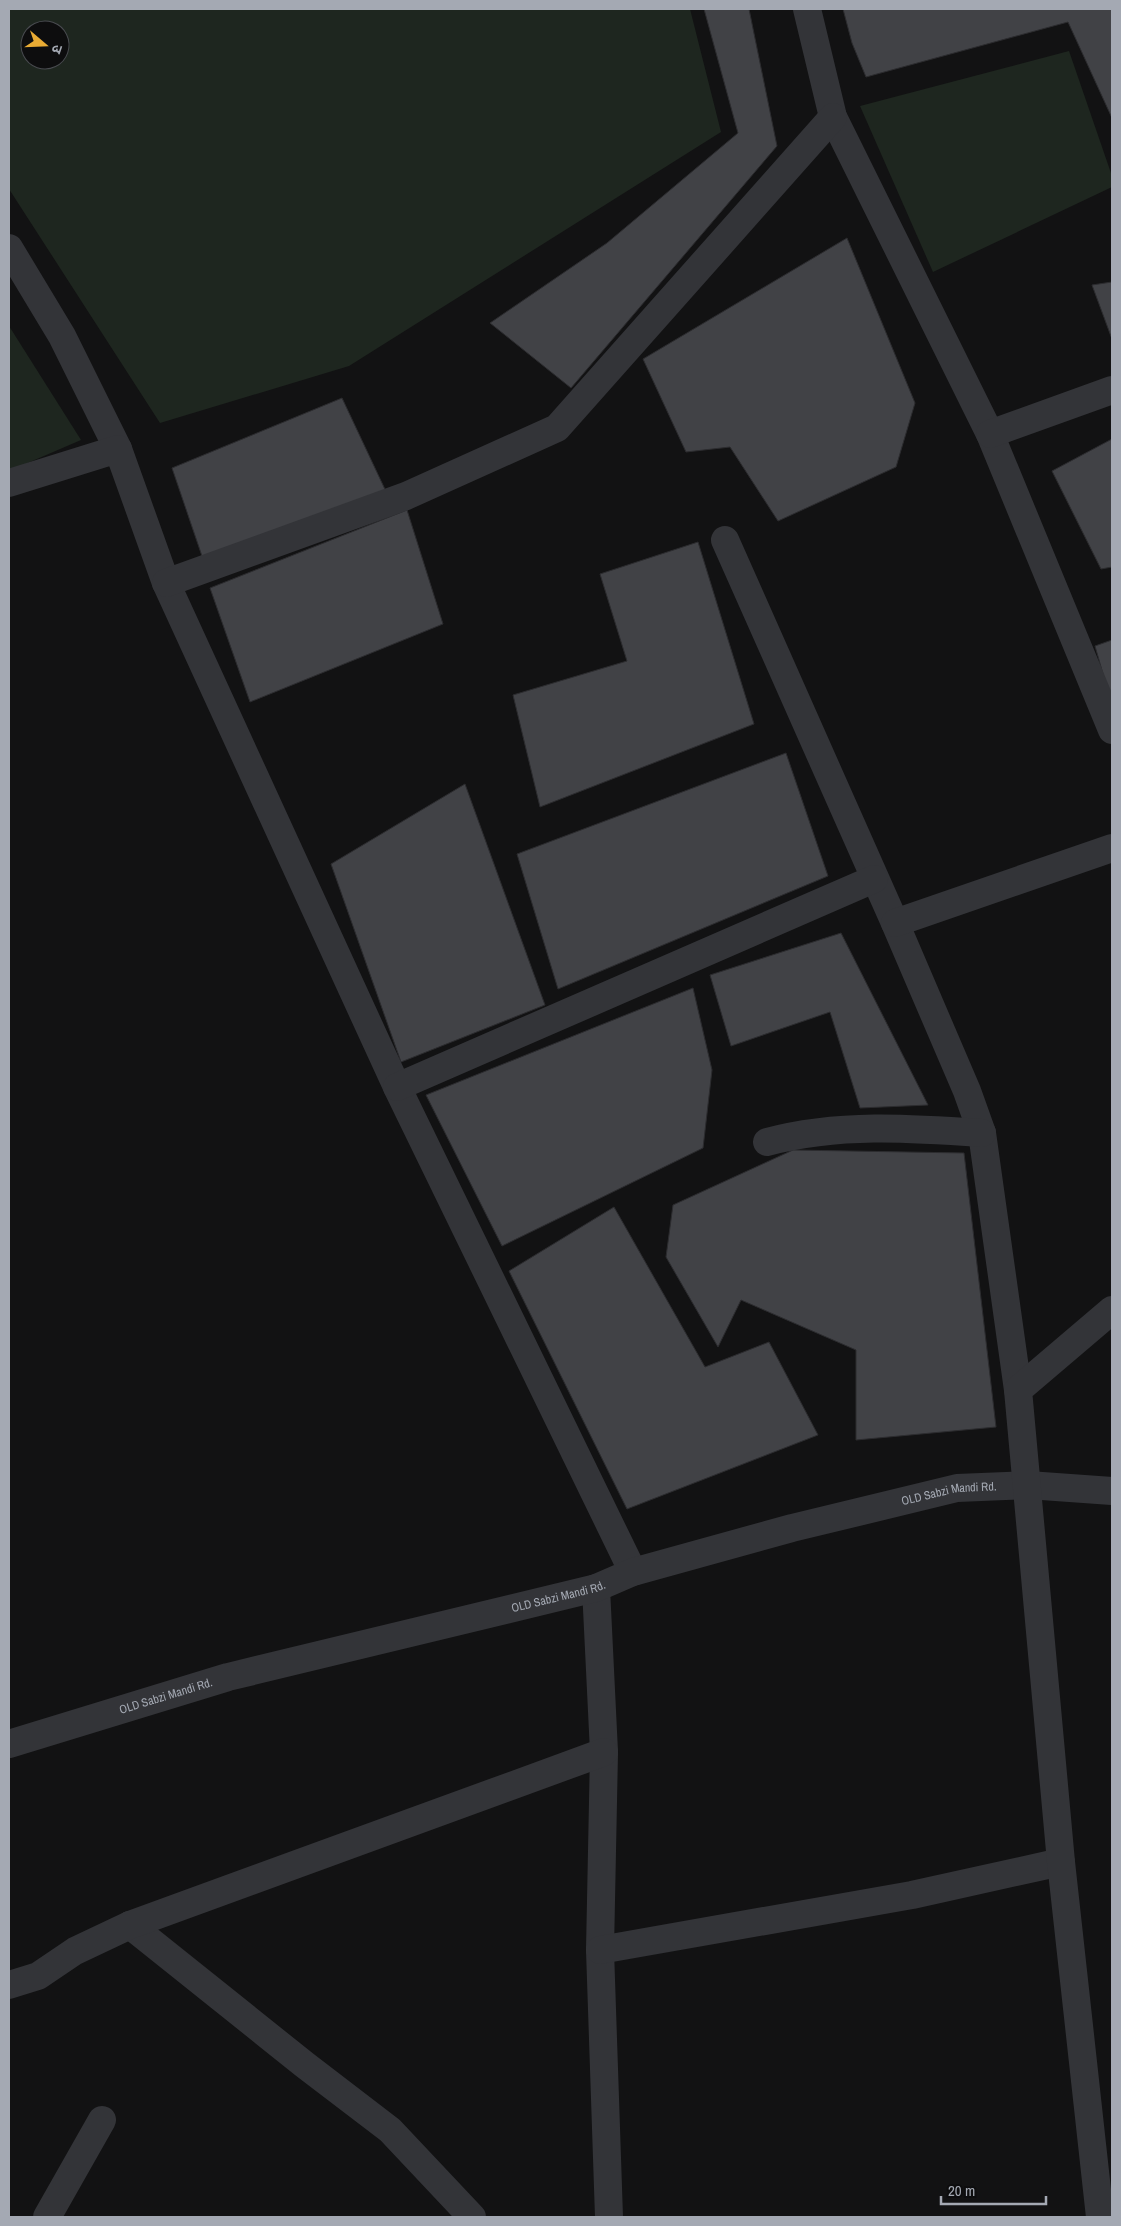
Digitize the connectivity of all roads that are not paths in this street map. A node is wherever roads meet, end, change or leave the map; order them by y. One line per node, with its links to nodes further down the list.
1 (807, 9): 2 (street)
2 (833, 117): 5 (street); 9 (street)
3 (9, 248): 6 (street)
4 (1112, 390): 5 (street)
5 (990, 434): 10 (street)
6 (118, 449): 7 (street); 9 (street)
7 (9, 483)
8 (725, 540): 12 (street)
9 (166, 584): 14 (street)
10 (1112, 730)
11 (1112, 848): 13 (street)
12 (874, 880): 13 (street); 14 (street)
13 (895, 923): 15 (street)
14 (397, 1087): 21 (street)
15 (982, 1133): 16 (street); 18 (street)
16 (767, 1142)
17 (1112, 1310): 18 (street)
18 (1018, 1390): 19 (street)
19 (1028, 1485): 20 (street, OLD Sabzi Mandi Rd.); 21 (street, OLD Sabzi Mandi Rd.); 25 (street)
20 (1112, 1491)
21 (633, 1572): 22 (street, OLD Sabzi Mandi Rd.)
22 (596, 1588): 23 (street, OLD Sabzi Mandi Rd.); 24 (street)
23 (9, 1744)
24 (604, 1752): 26 (street); 27 (street)
25 (1061, 1862): 27 (street); 33 (street)
26 (130, 1925): 28 (street); 32 (street)
27 (600, 1950): 30 (street)
28 (9, 1985)
29 (102, 2120): 31 (street)
30 (603, 2212)
31 (47, 2217)
32 (472, 2217)
33 (1100, 2217)

